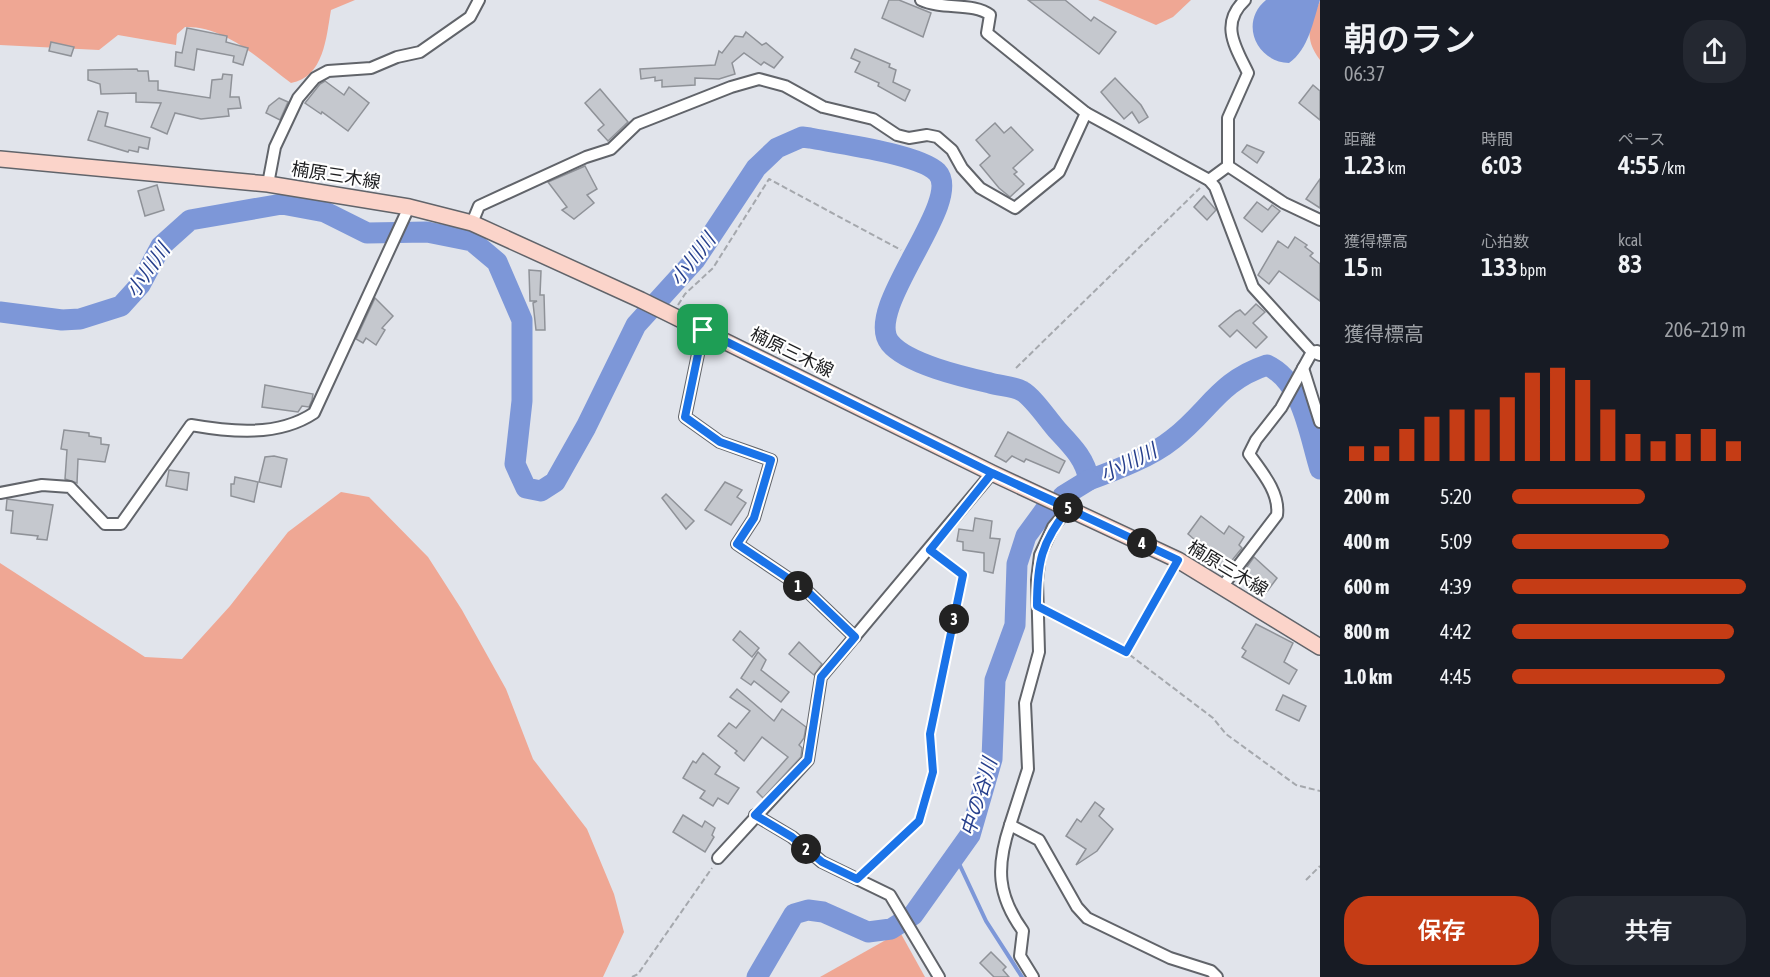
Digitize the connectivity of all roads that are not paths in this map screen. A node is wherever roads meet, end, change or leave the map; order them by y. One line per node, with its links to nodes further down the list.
1 (479, 0): 8 (street)
2 (921, 0): 4 (street)
3 (1245, 0): 6 (street)
4 (1086, 113): 7 (street); 11 (street)
5 (0, 159): 8 (main road, 楠原三木線)
6 (1228, 166): 7 (street); 10 (street)
7 (1209, 180): 13 (street)
8 (268, 184): 9 (main road, 楠原三木線)
9 (409, 207): 11 (main road, 楠原三木線); 17 (street)
10 (1320, 220)
11 (472, 223): 12 (main road, 楠原三木線)
12 (703, 330): 16 (main road, 楠原三木線); 20 (street)
13 (1317, 353): 14 (street)
14 (1303, 368): 15 (street); 19 (street)
15 (1320, 422)
16 (992, 473): 18 (main road, 楠原三木線); 20 (street)
17 (0, 493)
18 (1069, 508): 19 (main road, 楠原三木線); 23 (street)
19 (1222, 586): 21 (main road, 楠原三木線)
20 (855, 637): 22 (street)
21 (1320, 647)
22 (755, 815): 24 (street); 25 (street)
23 (1010, 825): 26 (street); 27 (street)
24 (718, 858)
25 (939, 977)
26 (1033, 977)
27 (1217, 977)

